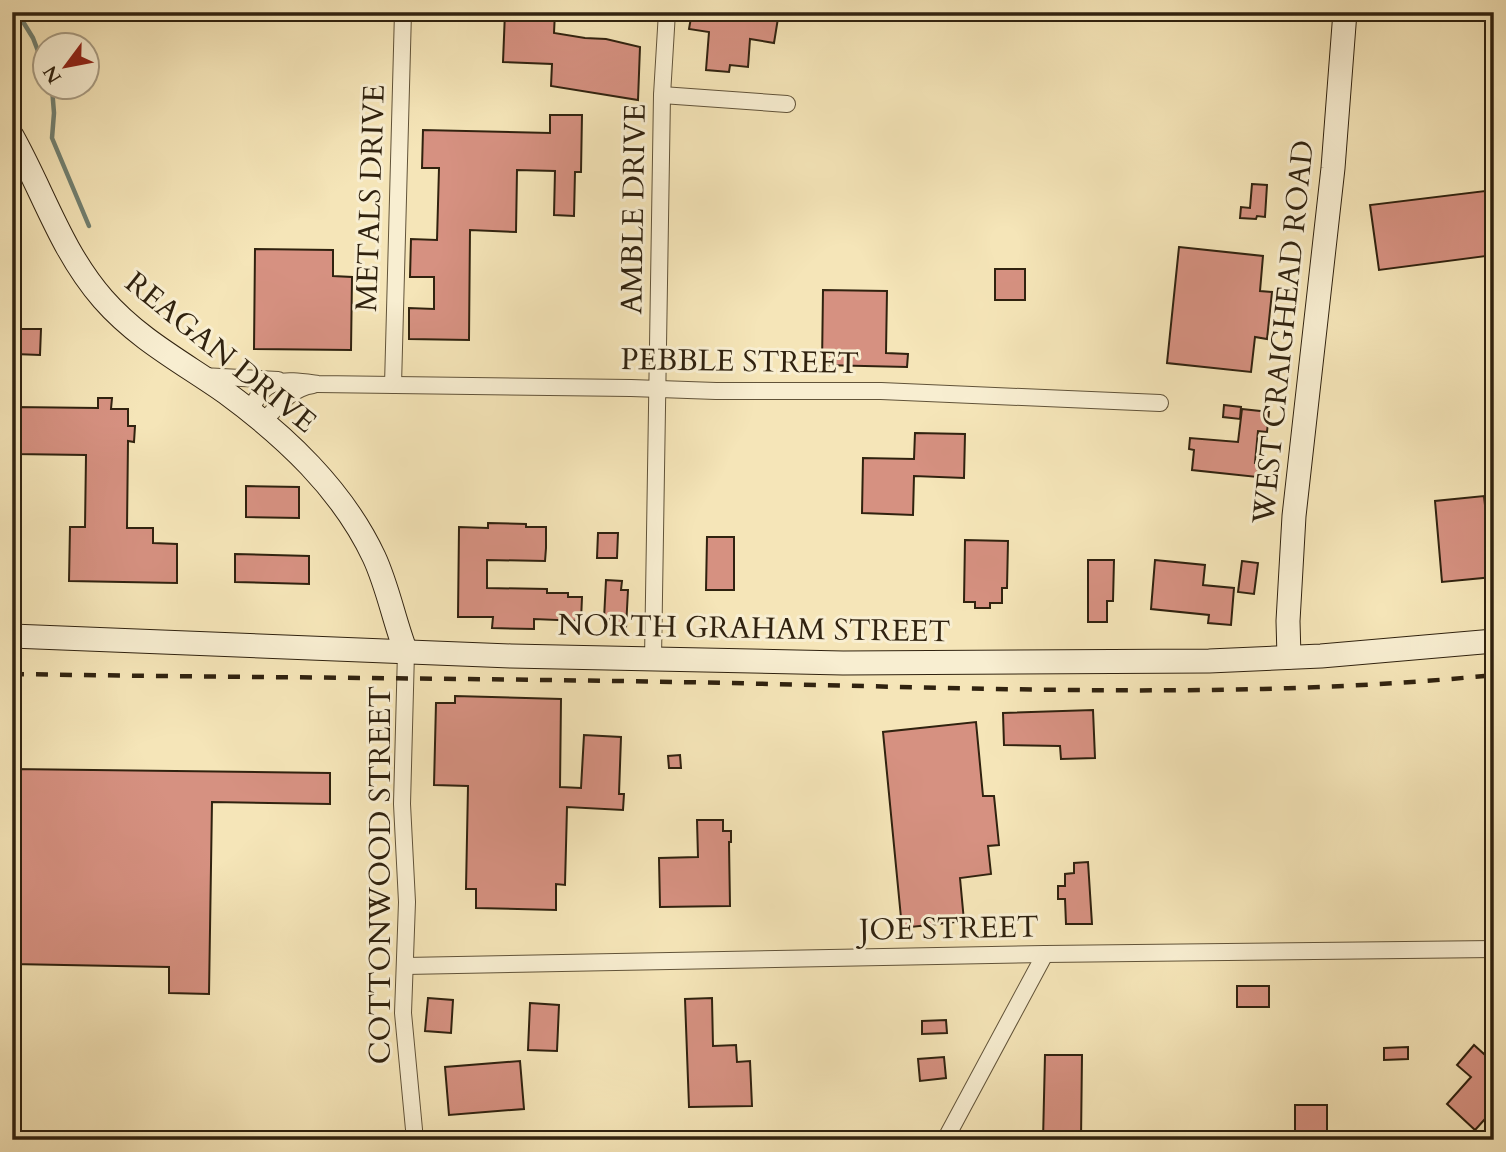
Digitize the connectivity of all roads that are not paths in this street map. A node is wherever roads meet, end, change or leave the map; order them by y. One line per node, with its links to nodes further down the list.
1 (403, 12): 10 (street, METALS DRIVE)
2 (667, 12): 4 (street, AMBLE DRIVE)
3 (1345, 12): 17 (main road, WEST CRAIGHEAD ROAD)
4 (662, 95): 5 (street); 11 (street, AMBLE DRIVE)
5 (787, 104)
6 (12, 136): 7 (main road, REAGAN DRIVE)
7 (200, 376): 8 (street, PEBBLE STREET); 13 (main road, REAGAN DRIVE)
8 (294, 381): 9 (street, PEBBLE STREET); 13 (street, PEBBLE STREET)
9 (318, 384): 10 (street, PEBBLE STREET); 13 (street, PEBBLE STREET)
10 (393, 385): 11 (street, PEBBLE STREET)
11 (658, 389): 12 (street, PEBBLE STREET); 18 (street, AMBLE DRIVE)
12 (1160, 403)
13 (257, 416): 16 (main road, REAGAN DRIVE)
14 (12, 636): 16 (main road, NORTH GRAHAM STREET)
15 (1494, 641): 17 (main road, NORTH GRAHAM STREET)
16 (406, 652): 18 (main road, NORTH GRAHAM STREET); 21 (street, COTTONWOOD STREET)
17 (1289, 657): 18 (main road, NORTH GRAHAM STREET)
18 (653, 659)
19 (1494, 949): 20 (street, JOE STREET)
20 (1045, 954): 21 (street, JOE STREET); 23 (street)
21 (405, 966): 22 (street, COTTONWOOD STREET)
22 (415, 1140)
23 (945, 1140)

